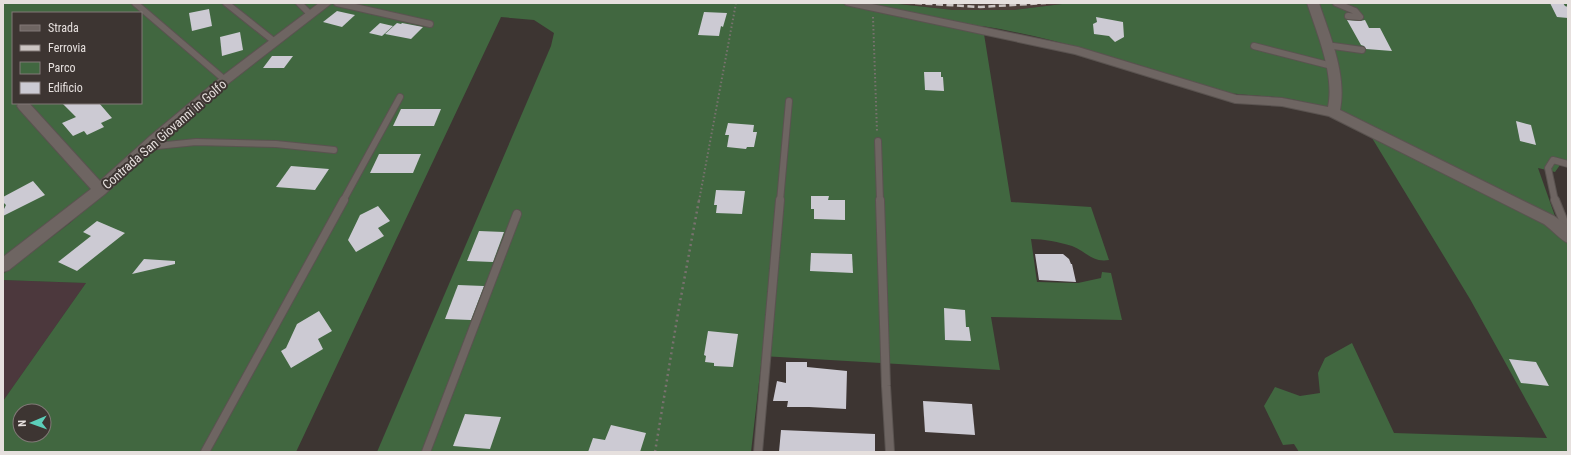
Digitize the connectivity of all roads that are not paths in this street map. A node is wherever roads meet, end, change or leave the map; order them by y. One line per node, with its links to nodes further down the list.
1 (135, 3): 17 (lane)
2 (226, 3): 12 (lane)
3 (299, 3): 9 (lane)
4 (326, 3): 9 (street, Contrada San Giovanni in Golfo)
5 (337, 3): 11 (lane)
6 (850, 3): 21 (street)
7 (1314, 3): 13 (street)
8 (1336, 3): 10 (lane)
9 (310, 14): 12 (street, Contrada San Giovanni in Golfo)
10 (1348, 16)
11 (430, 24)
12 (275, 42): 17 (street, Contrada San Giovanni in Golfo)
13 (1326, 45): 15 (lane); 16 (street)
14 (1254, 46): 16 (lane)
15 (1362, 50)
16 (1332, 66): 21 (street)
17 (225, 80): 23 (street, Contrada San Giovanni in Golfo)
18 (400, 97): 30 (lane)
19 (789, 101): 32 (lane)
20 (24, 106): 26 (street)
21 (1333, 112): 28 (street)
22 (878, 141): 33 (lane)
23 (146, 148): 24 (lane); 26 (street, Contrada San Giovanni in Golfo)
24 (334, 150)
25 (1568, 164): 28 (lane)
26 (100, 190): 29 (street, Contrada San Giovanni in Golfo)
27 (518, 214): 31 (lane)
28 (1565, 233)
29 (3, 266)
30 (205, 452)
31 (426, 452)
32 (758, 452)
33 (890, 452)

